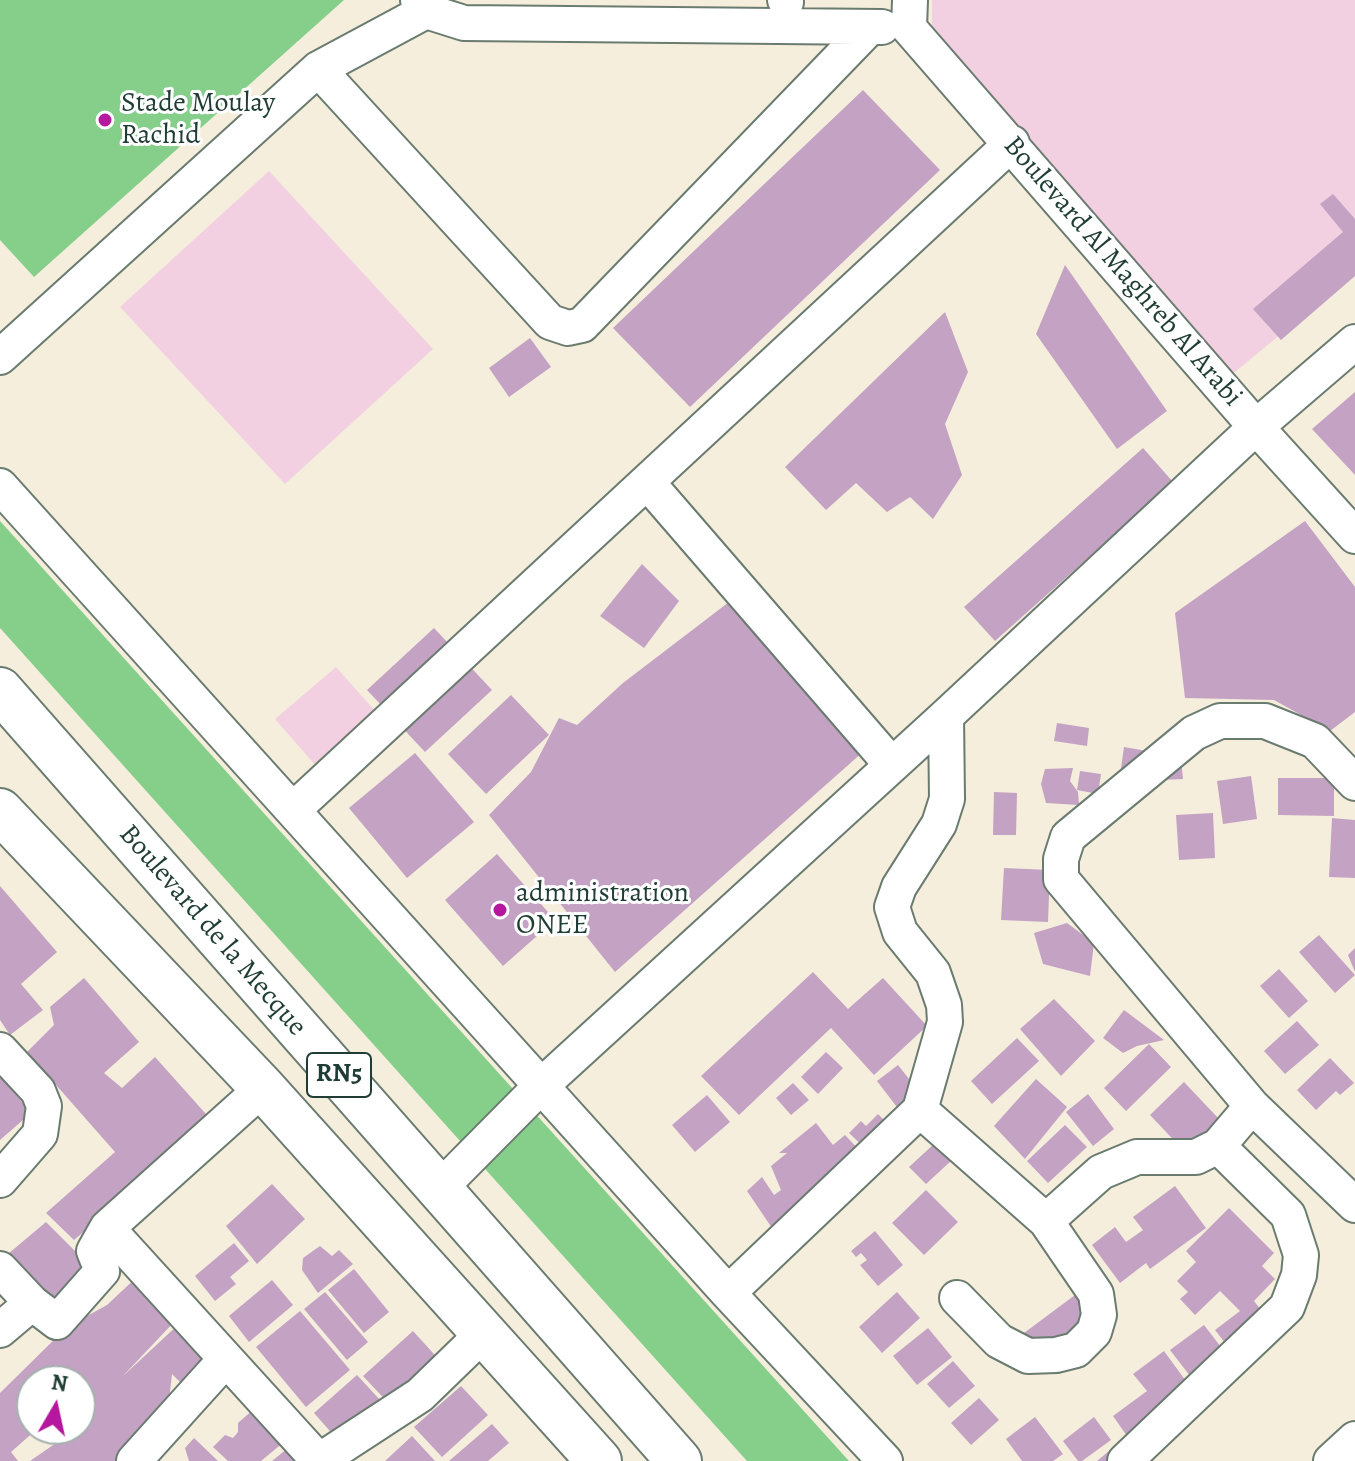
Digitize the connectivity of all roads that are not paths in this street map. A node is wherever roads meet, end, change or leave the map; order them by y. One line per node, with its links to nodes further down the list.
1 (787, 1): 4 (street)
2 (422, 5): 4 (street); 6 (street)
3 (910, 14): 5 (street); 7 (street, Boulevard Al Maghreb Al Arabi)
4 (702, 26): 5 (street)
5 (870, 27): 6 (street)
6 (318, 69): 9 (street)
7 (1012, 143): 10 (street, Boulevard Al Maghreb Al Arabi); 11 (street)
8 (1355, 342): 10 (street)
9 (0, 357)
10 (1256, 427): 13 (street, Boulevard Al Maghreb Al Arabi); 15 (street)
11 (647, 482): 16 (street); 18 (street)
12 (0, 486): 18 (street)
13 (1355, 536)
14 (0, 690): 27 (main road, Boulevard de la Mecque / RN5)
15 (946, 716): 16 (street); 24 (street)
16 (891, 764): 21 (street)
17 (1355, 783): 23 (street)
18 (293, 810): 21 (street)
19 (0, 811): 22 (main road, RN5)
20 (0, 1050): 26 (street)
21 (542, 1085): 27 (street); 32 (street)
22 (263, 1088): 30 (street); 36 (main road, RN5)
23 (1252, 1106): 25 (street); 28 (street)
24 (920, 1110): 29 (street); 32 (street)
25 (1218, 1146): 29 (street); 44 (street)
26 (0, 1180)
27 (439, 1189): 42 (main road, Boulevard de la Mecque / RN5)
28 (1355, 1205)
29 (1046, 1221): 33 (street)
30 (107, 1228): 34 (street); 37 (street)
31 (0, 1269): 34 (street)
32 (728, 1293): 43 (street)
33 (957, 1298)
34 (32, 1303): 35 (street)
35 (0, 1330)
36 (485, 1332): 40 (street); 41 (main road, RN5)
37 (226, 1359): 39 (street); 40 (street)
38 (1355, 1439): 45 (street)
39 (134, 1461)
40 (319, 1461)
41 (599, 1461)
42 (679, 1461)
43 (885, 1461)
44 (1125, 1461)
45 (1331, 1461)

